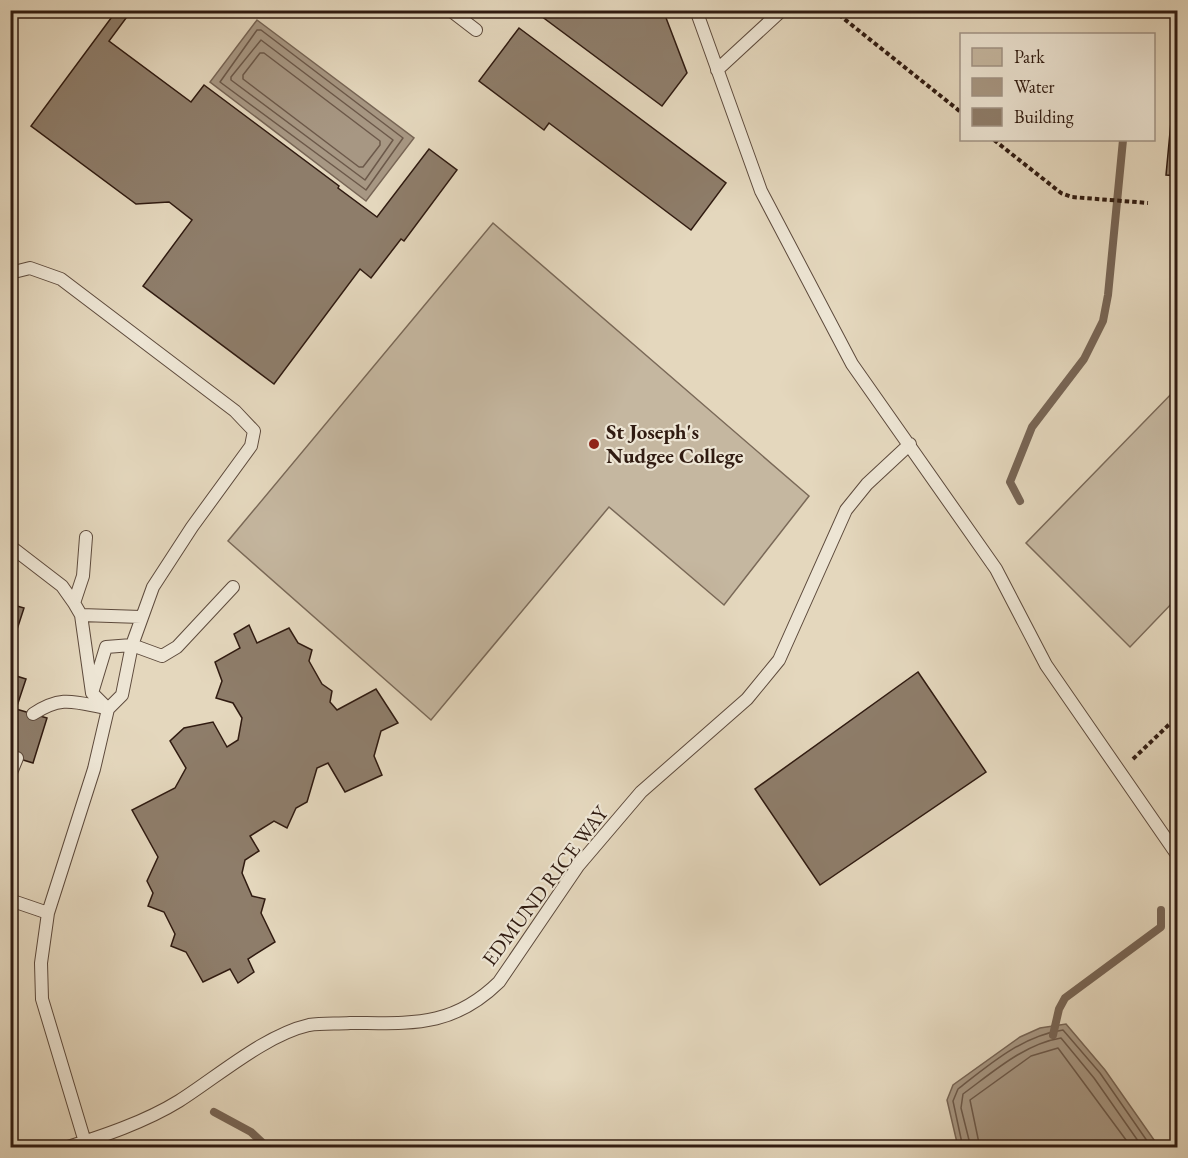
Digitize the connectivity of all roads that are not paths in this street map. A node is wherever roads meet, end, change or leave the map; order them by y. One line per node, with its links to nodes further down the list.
1 (450, 10): 4 (lane)
2 (696, 10): 5 (lane)
3 (782, 10): 5 (lane)
4 (476, 30)
5 (717, 70): 7 (lane)
6 (10, 273): 13 (lane)
7 (910, 444): 20 (lane); 23 (lane, EDMUND RICE WAY)
8 (86, 537): 11 (lane)
9 (10, 546): 11 (lane)
10 (233, 587): 14 (lane)
11 (74, 603): 12 (lane)
12 (81, 615): 13 (lane); 15 (lane)
13 (141, 617): 14 (lane)
14 (132, 645): 15 (lane); 16 (lane)
15 (92, 693): 16 (lane)
16 (108, 709): 17 (lane); 22 (lane)
17 (33, 714)
18 (18, 758): 19 (lane)
19 (10, 775)
20 (1178, 856)
21 (10, 900): 22 (lane)
22 (48, 913): 23 (lane)
23 (85, 1142): 24 (lane, EDMUND RICE WAY)
24 (65, 1148)

